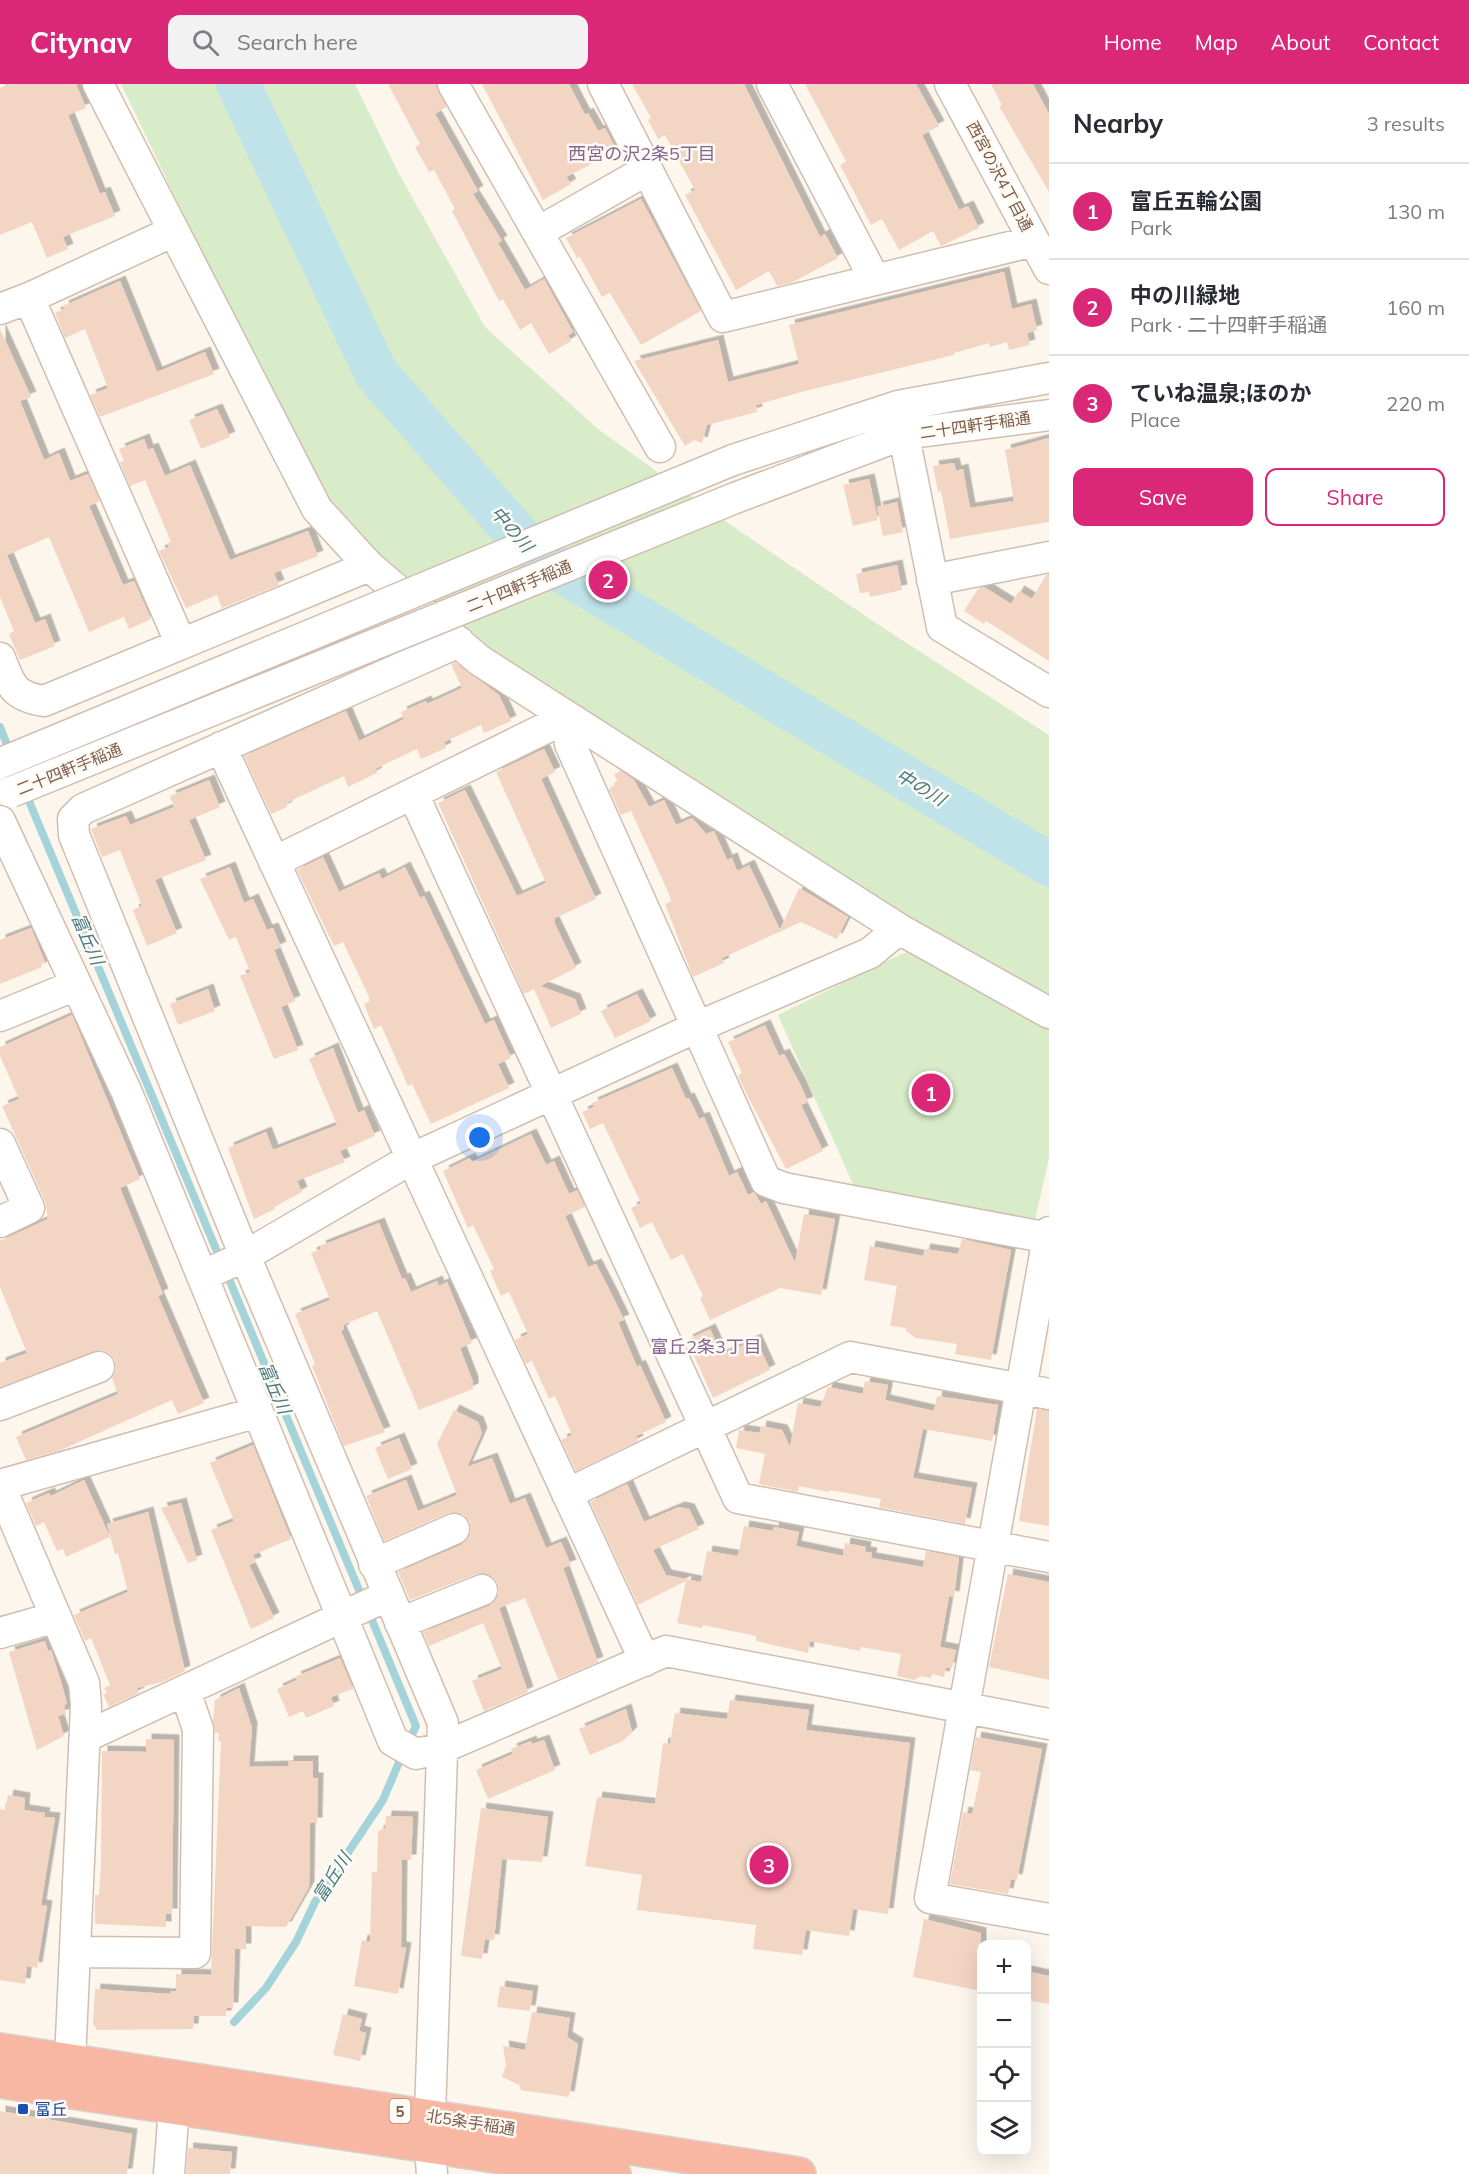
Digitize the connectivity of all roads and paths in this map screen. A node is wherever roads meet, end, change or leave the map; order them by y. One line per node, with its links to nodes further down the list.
1 (98, 84): 7 (street)
2 (453, 84): 8 (street)
3 (603, 84): 6 (street)
4 (772, 84): 11 (street)
5 (950, 84): 9 (street, 西宮の沢4丁目通)
6 (647, 170): 8 (street); 11 (street)
7 (174, 231): 12 (street); 19 (street)
8 (538, 232): 17 (street)
9 (1034, 241): 10 (street, 西宮の沢4丁目通); 11 (street)
10 (1049, 269)
11 (874, 280)
12 (29, 298): 13 (street); 22 (street)
13 (0, 309)
14 (1049, 378): 16 (street, 二十四軒手稲通)
15 (1049, 415): 16 (street, 二十四軒手稲通)
16 (901, 420): 20 (street); 27 (street, 二十四軒手稲通, bridge); 28 (street, 二十四軒手稲通, bridge)
17 (660, 447)
18 (1049, 557): 20 (street)
19 (369, 566): 21 (street); 22 (street)
20 (932, 580): 24 (street)
21 (459, 642): 25 (street); 26 (street)
22 (181, 644): 23 (street)
23 (0, 658)
24 (1049, 693)
25 (568, 717): 29 (street); 32 (street); 36 (street)
26 (221, 747): 31 (street); 42 (street)
27 (1, 763)
28 (5, 794)
29 (413, 794): 31 (street); 37 (street)
30 (0, 821): 33 (street)
31 (274, 862): 39 (street)
32 (899, 928): 34 (street); 36 (street)
33 (76, 985): 35 (street); 42 (street)
34 (1049, 1013)
35 (0, 1016)
36 (698, 1027): 37 (street); 41 (street)
37 (552, 1094): 39 (street); 47 (street)
38 (0, 1144): 40 (street)
39 (411, 1159): 42 (street); 49 (street)
40 (0, 1222)
41 (1049, 1236): 44 (street)
42 (224, 1265): 46 (street); 53 (street)
43 (99, 1367): 45 (street)
44 (1035, 1392): 47 (street); 51 (street)
45 (0, 1406)
46 (258, 1412): 48 (street); 55 (street)
47 (706, 1428): 49 (street); 51 (street)
48 (0, 1485): 56 (street)
49 (567, 1494): 59 (street)
50 (454, 1529): 53 (street)
51 (993, 1546): 52 (street); 61 (street)
52 (1049, 1557)
53 (374, 1564): 55 (street)
54 (482, 1590): 57 (street)
55 (366, 1606): 57 (street); 60 (street); 64 (street)
56 (56, 1617): 58 (street); 63 (street)
57 (400, 1623): 64 (street)
58 (0, 1633)
59 (645, 1661): 61 (street); 64 (street)
60 (185, 1691): 63 (street); 66 (street)
61 (964, 1708): 62 (street); 65 (street)
62 (1049, 1724)
63 (85, 1737): 66 (street)
64 (417, 1748): 71 (street)
65 (1049, 1919)
66 (77, 1952): 68 (street)
67 (0, 2050): 68 (highway, 北5条手稲通 / 5)
68 (70, 2061): 71 (highway, 北5条手稲通 / 5)
69 (0, 2081): 70 (highway, 北5条手稲通 / 5)
70 (174, 2107): 71 (highway, 北5条手稲通 / 5); 72 (street)
71 (431, 2145): 73 (highway, 北5条手稲通 / 5); 74 (highway, 北5条手稲通 / 5)
72 (169, 2174)
73 (614, 2174)
74 (799, 2174)

